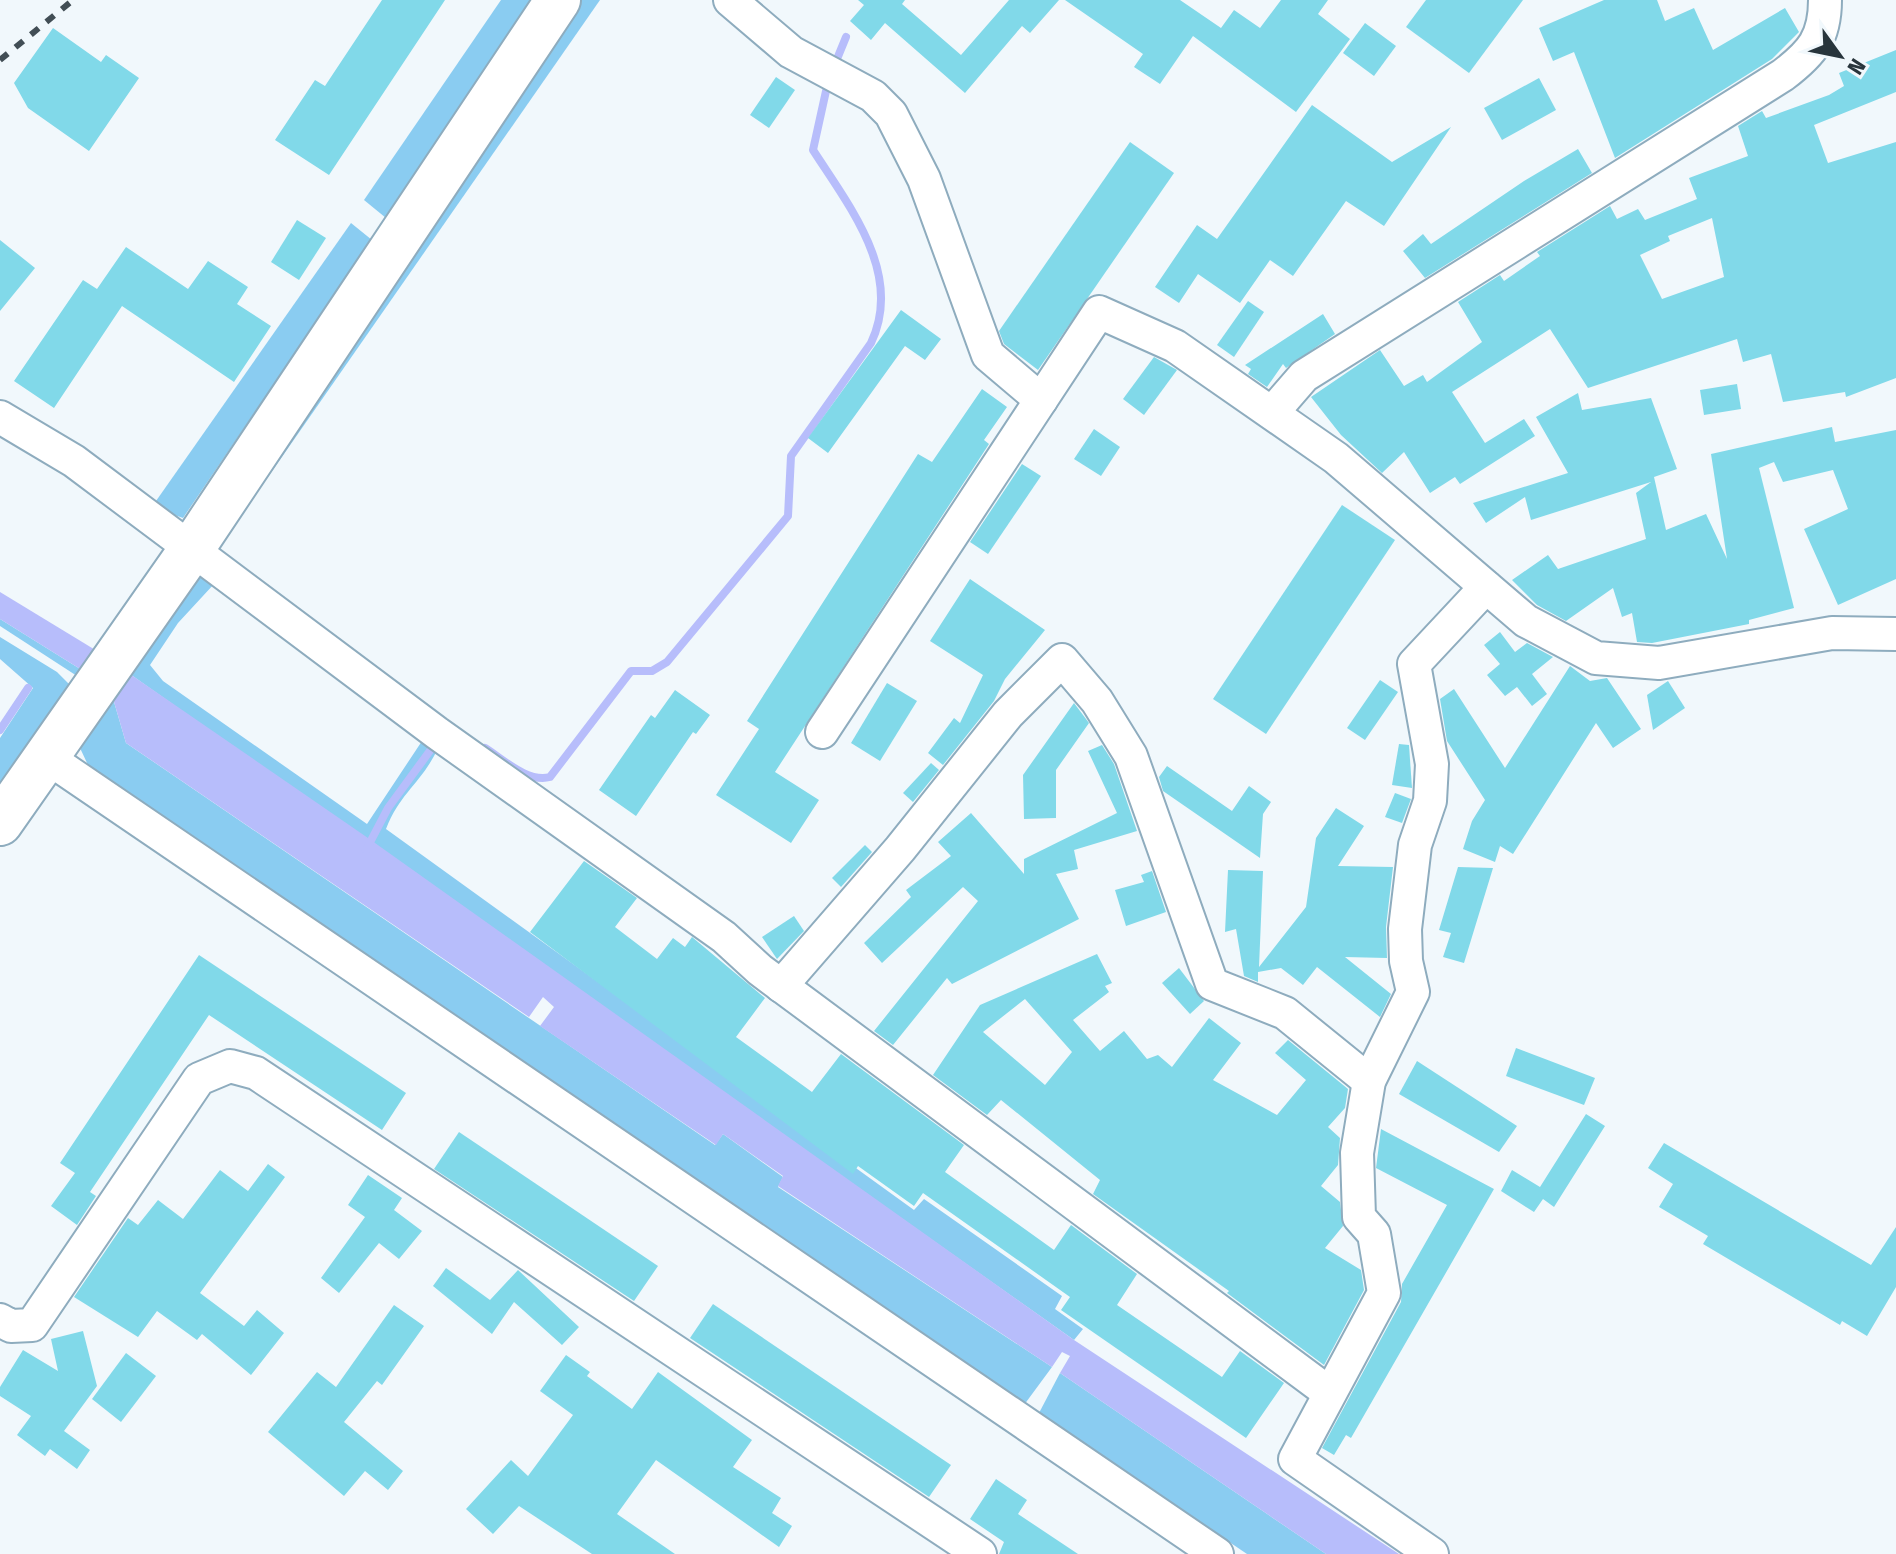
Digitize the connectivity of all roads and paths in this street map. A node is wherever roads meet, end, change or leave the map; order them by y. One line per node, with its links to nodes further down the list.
1 (558, 0): 7 (main road)
2 (730, 0): 4 (street)
3 (1825, 0): 5 (street)
4 (1041, 400): 5 (street); 10 (street)
5 (1272, 413): 8 (street)
6 (0, 417): 7 (street)
7 (191, 550): 11 (main road); 13 (street)
8 (1486, 587): 9 (street); 14 (street)
9 (1896, 634)
10 (822, 732)
11 (45, 756): 12 (main road); 18 (street)
12 (0, 823)
13 (781, 986): 14 (street); 16 (street)
14 (1369, 1081): 16 (street)
15 (0, 1320): 17 (street)
16 (1328, 1392): 19 (street)
17 (980, 1554)
18 (1217, 1554)
19 (1432, 1554)

